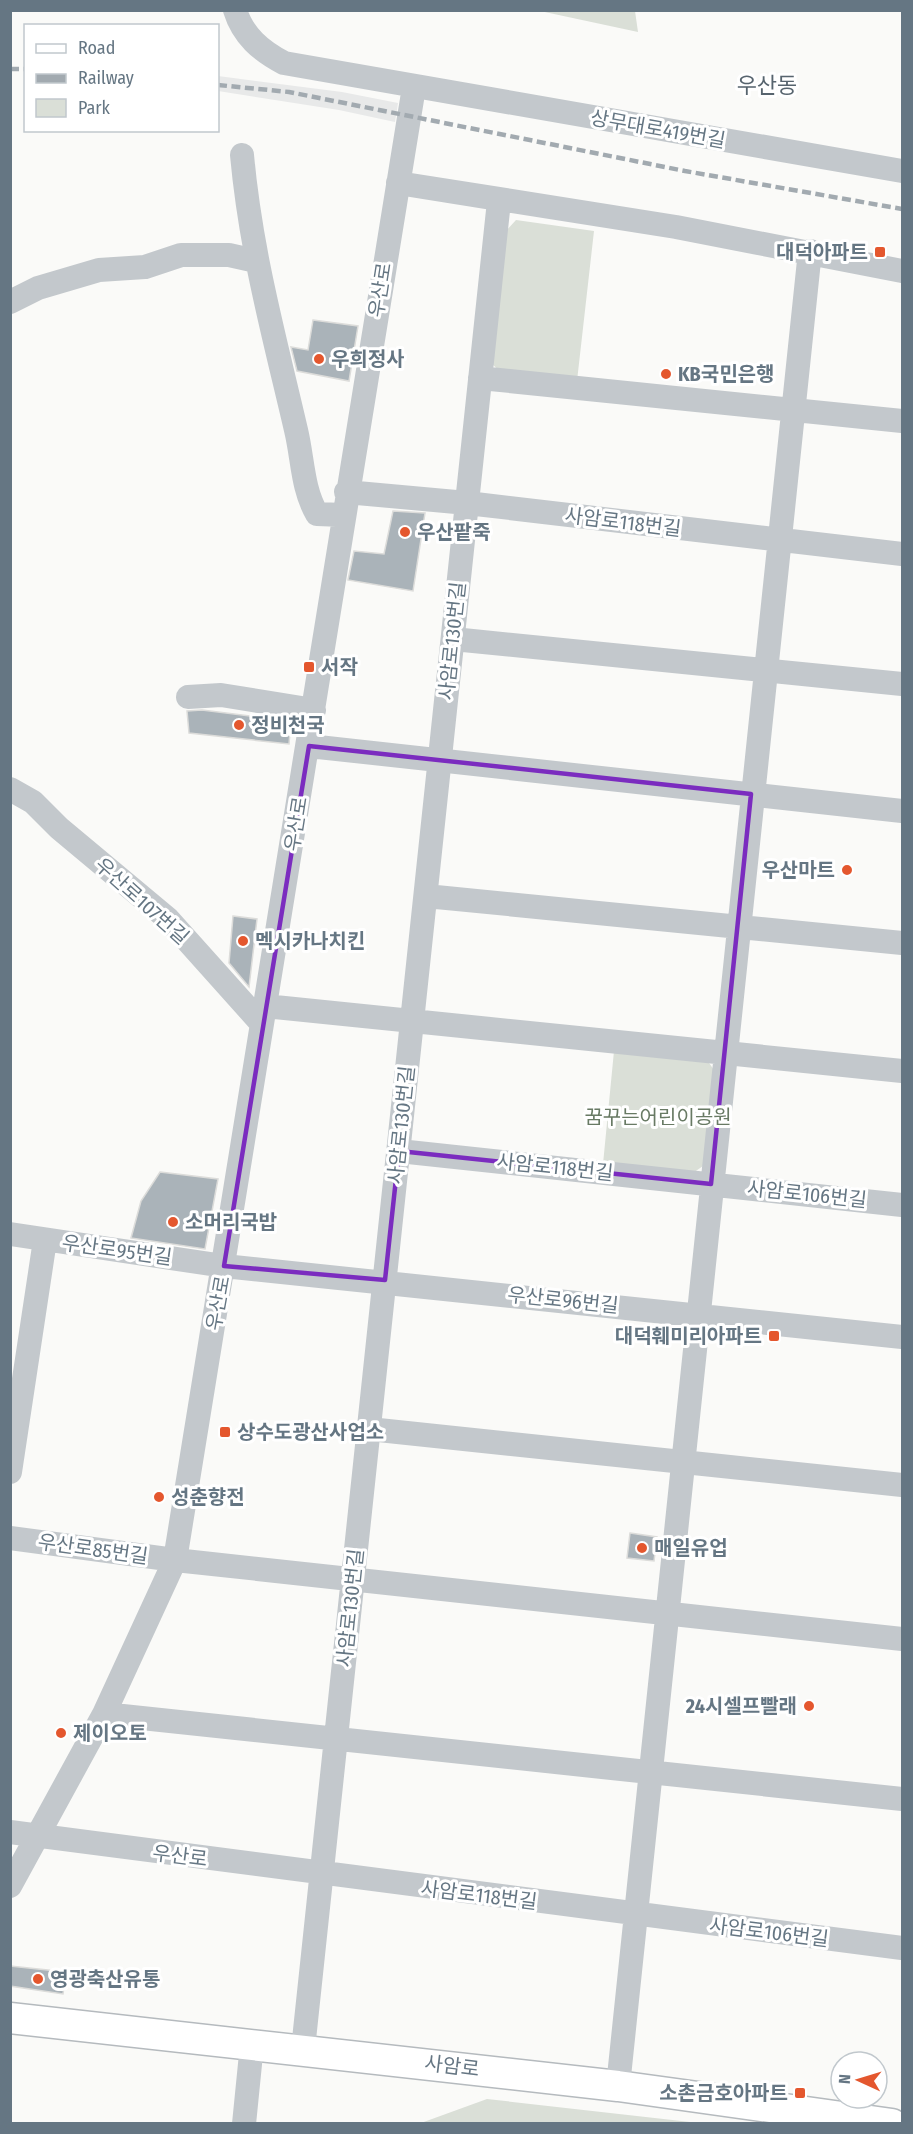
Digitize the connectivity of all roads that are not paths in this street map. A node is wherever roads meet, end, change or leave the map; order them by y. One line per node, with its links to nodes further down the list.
1 (235, 10): 2 (street, 상무대로419번길)
2 (414, 87): 4 (street, 상무대로419번길); 5 (street, 우산로)
3 (242, 154): 8 (street)
4 (903, 171)
5 (398, 183): 6 (street); 15 (street, 우산로)
6 (499, 201): 7 (street); 11 (street, 사암로130번길)
7 (810, 251): 9 (street); 12 (street)
8 (255, 261): 10 (street); 15 (street, 사암로118번길)
9 (903, 271)
10 (10, 302)
11 (480, 378): 12 (street); 14 (street, 사암로130번길)
12 (793, 410): 13 (street); 16 (street)
13 (903, 421)
14 (467, 503): 15 (street, 사암로118번길); 16 (street, 사암로118번길); 18 (street, 사암로130번길)
15 (345, 504): 22 (street, 우산로)
16 (779, 540): 17 (street); 19 (street)
17 (903, 554)
18 (453, 639): 19 (street); 24 (street, 사암로130번길)
19 (764, 670): 20 (street); 26 (street)
20 (903, 684)
21 (188, 697): 22 (street)
22 (314, 710): 23 (street, 우산로)
23 (309, 746): 24 (street); 31 (street, 우산로)
24 (440, 760): 26 (street); 28 (street, 사암로130번길)
25 (10, 789): 31 (street, 우산로107번길)
26 (751, 794): 27 (street); 29 (street)
27 (903, 811)
28 (426, 896): 29 (street); 32 (street, 사암로130번길)
29 (738, 927): 30 (street); 33 (street)
30 (903, 944)
31 (264, 1015): 32 (street); 40 (street, 우산로)
32 (412, 1021): 33 (street); 35 (street, 사암로130번길)
33 (725, 1053): 34 (street); 36 (street)
34 (903, 1071)
35 (399, 1150): 36 (street, 사암로118번길); 41 (street, 사암로130번길)
36 (711, 1184): 37 (street, 사암로106번길); 42 (street)
37 (903, 1205)
38 (10, 1234): 39 (street, 우산로95번길)
39 (45, 1240): 40 (street, 우산로95번길); 44 (street)
40 (224, 1266): 41 (street, 우산로96번길); 50 (street, 우산로)
41 (385, 1281): 42 (street, 우산로96번길); 45 (street, 사암로130번길)
42 (698, 1314): 43 (street, 우산로96번길); 46 (street)
43 (903, 1337)
44 (17, 1392): 47 (street)
45 (369, 1429): 46 (street); 51 (street, 사암로130번길)
46 (682, 1462): 48 (street); 52 (street)
47 (10, 1472)
48 (903, 1485)
49 (10, 1538): 50 (street, 우산로85번길)
50 (175, 1560): 51 (street); 54 (street, 우산로)
51 (353, 1580): 52 (street); 55 (street, 사암로130번길)
52 (667, 1614): 53 (street); 56 (street)
53 (903, 1639)
54 (104, 1714): 55 (street); 59 (street, 우산로)
55 (336, 1740): 56 (street); 60 (street, 사암로130번길)
56 (650, 1774): 57 (street); 62 (street)
57 (903, 1799)
58 (10, 1832): 59 (street)
59 (37, 1837): 60 (street, 우산로); 61 (street, 우산로)
60 (322, 1875): 62 (street, 사암로118번길); 66 (street, 사암로130번길)
61 (10, 1886)
62 (636, 1915): 63 (street, 사암로106번길); 67 (street)
63 (903, 1948)
64 (10, 2018): 65 (main road, 사암로)
65 (252, 2044): 66 (main road, 사암로); 68 (street)
66 (303, 2049): 67 (main road, 사암로)
67 (618, 2086): 69 (main road, 사암로)
68 (244, 2124)
69 (892, 2124)

